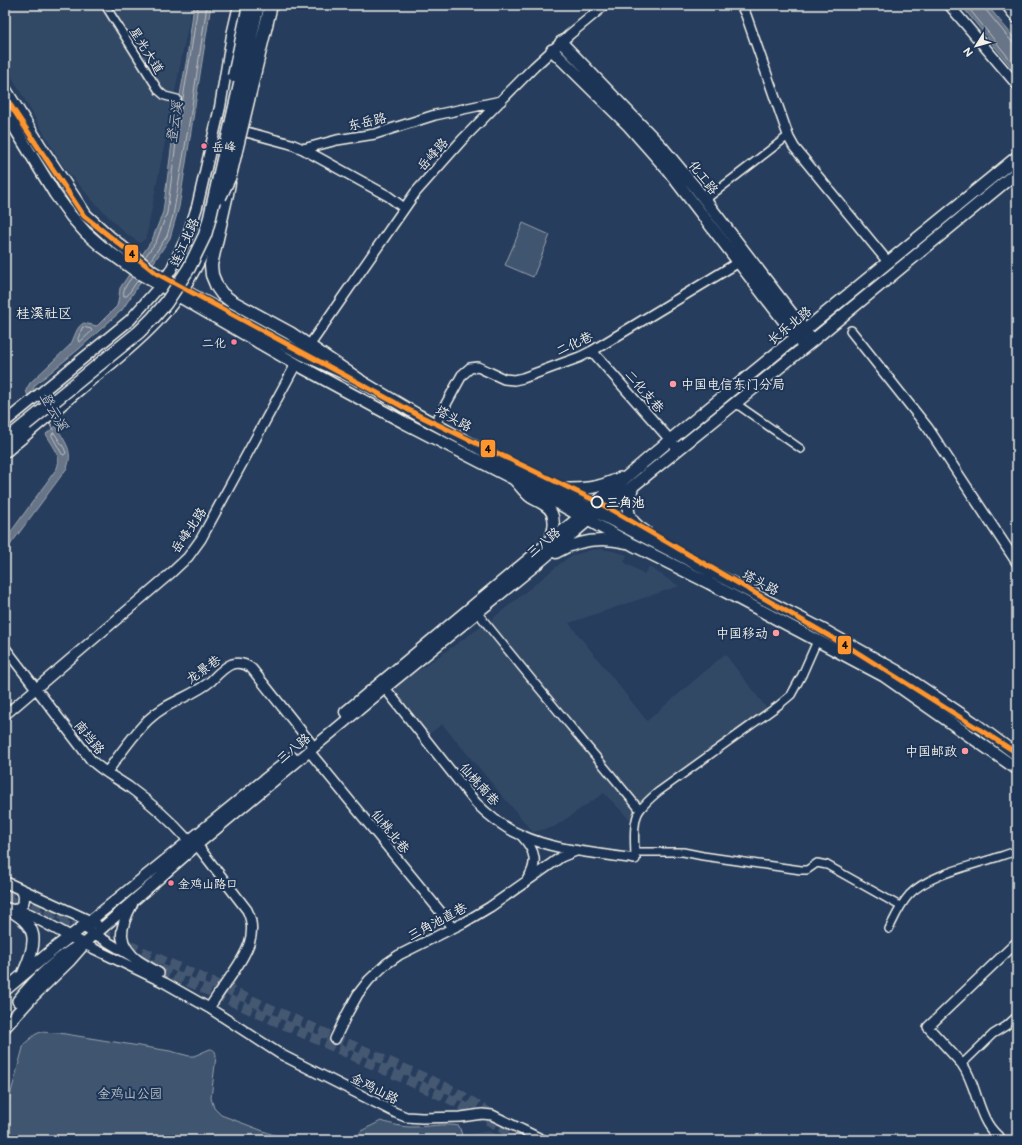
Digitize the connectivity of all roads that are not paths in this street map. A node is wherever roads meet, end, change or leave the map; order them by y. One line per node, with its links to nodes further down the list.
1 (105, 5): 15 (street, 星光大道)
2 (239, 5): 29 (main road)
3 (249, 5): 40 (highway, 连江北路, bridge)
4 (258, 5): 26 (highway, 连江北路, bridge)
5 (266, 5): 18 (main road)
6 (272, 5): 23 (highway, bridge)
7 (605, 5): 12 (street, 岳峰路)
8 (741, 5): 19 (street)
9 (949, 5): 13 (street)
10 (1006, 5): 11 (street)
11 (1017, 19)
12 (557, 46): 16 (street, 岳峰路); 24 (main road, 化工路); 27 (main road, 化工路)
13 (1017, 85)
14 (5, 88): 29 (main road)
15 (177, 99)
16 (500, 101): 20 (street, 东岳路); 25 (street, 岳峰路)
17 (5, 112): 29 (main road)
18 (239, 130): 20 (street); 30 (main road)
19 (788, 136): 24 (street); 28 (street)
20 (303, 149): 25 (street)
21 (1017, 157): 28 (main road, 长乐北路)
22 (1017, 172): 33 (main road, 长乐北路)
23 (230, 176): 26 (highway, bridge); 34 (highway, bridge)
24 (705, 200): 32 (main road, 化工路)
25 (404, 208): 34 (street, 岳峰路)
26 (210, 217): 40 (highway, 连江北路, bridge)
27 (739, 262): 32 (main road, 化工路); 35 (street, 二化巷)
28 (888, 262): 32 (main road, 长乐北路)
29 (162, 282): 30 (main road); 39 (main road)
30 (181, 293): 36 (main road, 塔头路); 37 (main road, 塔头路); 47 (main road)
31 (851, 331): 58 (street)
32 (800, 334): 33 (main road, 化工路); 43 (main road, 长乐北路)
33 (808, 344): 38 (main road, 长乐北路)
34 (309, 346): 37 (highway)
35 (592, 351): 41 (street, 二化巷); 43 (street, 二化支巷)
36 (296, 364): 49 (main road, 塔头路); 62 (street, 岳峰北路)
37 (358, 380): 41 (main road, 塔头路)
38 (735, 403): 45 (main road, 长乐北路); 46 (street)
39 (5, 422)
40 (24, 422): 42 (highway, 连江北路); 44 (highway, 连江北路)
41 (435, 424): 51 (main road, 塔头路)
42 (5, 432)
43 (670, 440): 45 (street, 二化支巷); 48 (main road, 长乐北路)
44 (5, 441)
45 (678, 449): 50 (main road, 长乐北路)
46 (801, 449)
47 (5, 451)
48 (638, 468): 51 (main road); 52 (main road, 长乐北路)
49 (514, 479): 53 (main road, 塔头路); 54 (main road)
50 (633, 486): 52 (main road, 长乐北路); 56 (main road)
51 (554, 489): 52 (main road, 塔头路)
52 (594, 511): 53 (main road, 长乐北路); 56 (main road, 塔头路)
53 (584, 518): 54 (main road, 三八路); 55 (main road, 塔头路); 57 (main road, 三八路)
54 (548, 543): 65 (main road, 三八路)
55 (633, 545): 57 (main road); 60 (main road, 塔头路)
56 (668, 550): 66 (main road, 塔头路)
57 (542, 560): 59 (main road, 三八路)
58 (1017, 563)
59 (477, 612): 63 (main road, 三八路); 69 (street)
60 (817, 641): 67 (main road, 塔头路); 69 (street)
61 (5, 648): 62 (street, 南垱路)
62 (36, 688): 64 (street, 岳峰北路); 68 (street, 南垱路)
63 (385, 688): 65 (main road, 三八路); 70 (street, 仙桃南巷)
64 (5, 715)
65 (310, 747): 68 (street, 龙景巷); 71 (main road, 三八路); 83 (street, 仙桃北巷)
66 (1017, 755)
67 (1017, 769)
68 (106, 772): 71 (street, 南垱路)
69 (640, 810): 74 (street)
70 (521, 835): 72 (street, 仙桃南巷); 76 (street)
71 (193, 843): 78 (main road, 三八路); 81 (main road, 三八路); 92 (street, 南垱路)
72 (577, 850): 74 (street, 仙桃南巷); 76 (street, 三角池直巷)
73 (1017, 851): 79 (street)
74 (635, 855): 79 (street)
75 (5, 882): 77 (main road)
76 (524, 884): 83 (street, 三角池直巷)
77 (22, 890): 80 (main road); 81 (main road)
78 (135, 898): 82 (main road, 三八路); 89 (main road)
79 (900, 906): 84 (street)
80 (8, 909): 86 (main road); 90 (main road)
81 (86, 925): 82 (main road); 85 (street); 86 (main road)
82 (102, 927): 85 (main road, 三八路)
83 (452, 928): 96 (street, 三角池直巷)
84 (889, 929)
85 (94, 934): 88 (main road, 三八路); 89 (street)
86 (71, 936): 88 (main road); 90 (main road)
87 (1017, 942): 97 (street)
88 (84, 944): 92 (street); 94 (main road); 95 (main road)
89 (139, 962): 92 (street)
90 (23, 974): 91 (main road)
91 (5, 990)
92 (209, 1008): 98 (street, 金鸡山路)
93 (1017, 1016): 97 (street)
94 (5, 1017)
95 (5, 1027)
96 (334, 1039)
97 (962, 1064): 99 (street)
98 (543, 1140)
99 (1002, 1140)

